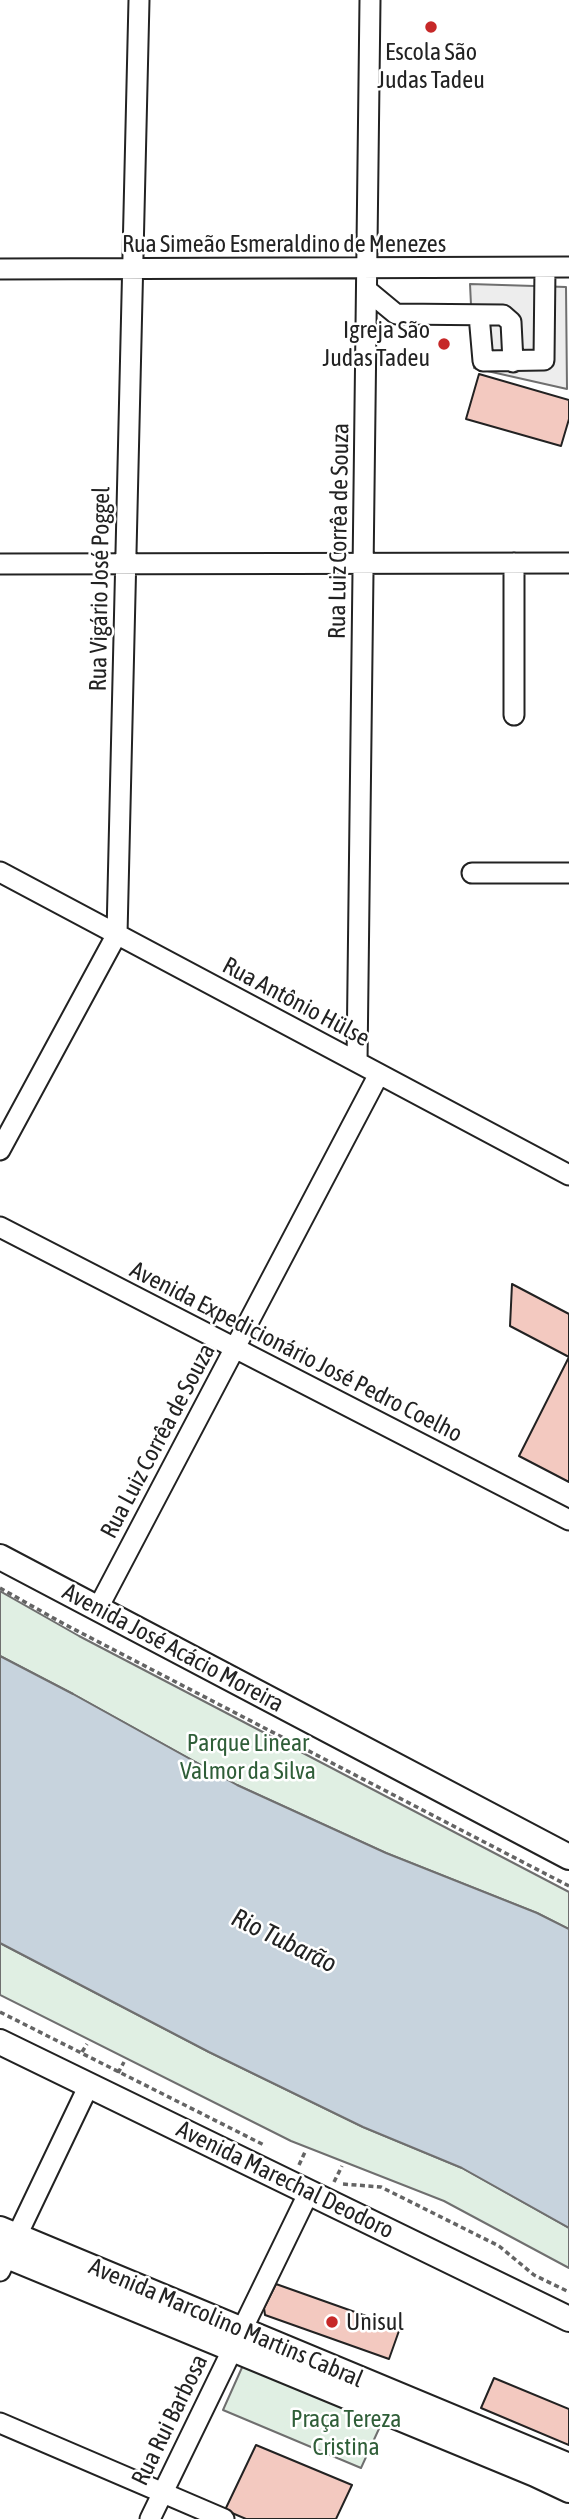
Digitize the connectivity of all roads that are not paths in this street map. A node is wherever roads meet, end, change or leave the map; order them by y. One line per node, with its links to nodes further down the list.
1 (139, 0): 7 (street, Rua Vigário José Poggel)
2 (370, 0): 4 (street, Rua Luiz Corrêa de Souza)
3 (569, 267): 5 (street, Rua Simeão Esmeraldino de Menezes)
4 (366, 268): 5 (street, Rua Simeão Esmeraldino de Menezes); 7 (street, Rua Simeão Esmeraldino de Menezes); 8 (street, Rua Luiz Corrêa de Souza)
5 (545, 268): 10 (street)
6 (0, 269): 7 (street, Rua Simeão Esmeraldino de Menezes)
7 (132, 269): 14 (street, Rua Vigário José Poggel)
8 (366, 290): 9 (street); 15 (street, Rua Luiz Corrêa de Souza)
9 (479, 315): 10 (street); 10 (street)
10 (513, 362)
11 (514, 563): 12 (street); 15 (street); 16 (street)
12 (569, 563)
13 (0, 564): 14 (street)
14 (125, 564): 15 (street); 20 (street, Rua Vigário José Poggel)
15 (363, 564): 21 (street, Rua Luiz Corrêa de Souza)
16 (514, 715)
17 (0, 872): 20 (street, Rua Antônio Hülse)
18 (472, 873): 19 (street)
19 (569, 873)
20 (117, 934): 21 (street, Rua Antônio Hülse); 23 (street, Rua Vigário José Poggel)
21 (357, 1062): 22 (street, Rua Antônio Hülse)
22 (379, 1074): 24 (street, Rua Antônio Hülse); 26 (street, Rua Luiz Corrêa de Souza)
23 (0, 1150)
24 (569, 1175)
25 (0, 1227): 26 (street, Avenida Expedicionário José Pedro Coelho)
26 (234, 1348): 27 (street, Avenida Expedicionário José Pedro Coelho); 29 (street, Rua Luiz Corrêa de Souza)
27 (566, 1513)
28 (0, 1557): 29 (main road, Avenida José Acácio Moreira)
29 (98, 1608): 30 (main road, Avenida José Acácio Moreira)
30 (569, 1857)
31 (0, 2042): 32 (main road, Avenida Marechal Deodoro)
32 (89, 2085): 33 (main road, Avenida Marechal Deodoro); 34 (street)
33 (309, 2192): 35 (main road, Avenida Marechal Deodoro); 36 (street, Rua Rui Barbosa)
34 (5, 2249): 36 (main road, Avenida Marcolino Martins Cabral)
35 (569, 2319)
36 (237, 2339): 38 (main road, Avenida Marcolino Martins Cabral); 39 (main road, Avenida Marcolino Martins Cabral); 40 (street, Rua Rui Barbosa)
37 (0, 2423): 40 (street)
38 (569, 2466)
39 (569, 2490)
40 (163, 2493): 41 (street, Rua Rui Barbosa); 42 (street)
41 (150, 2519)
42 (224, 2519)

